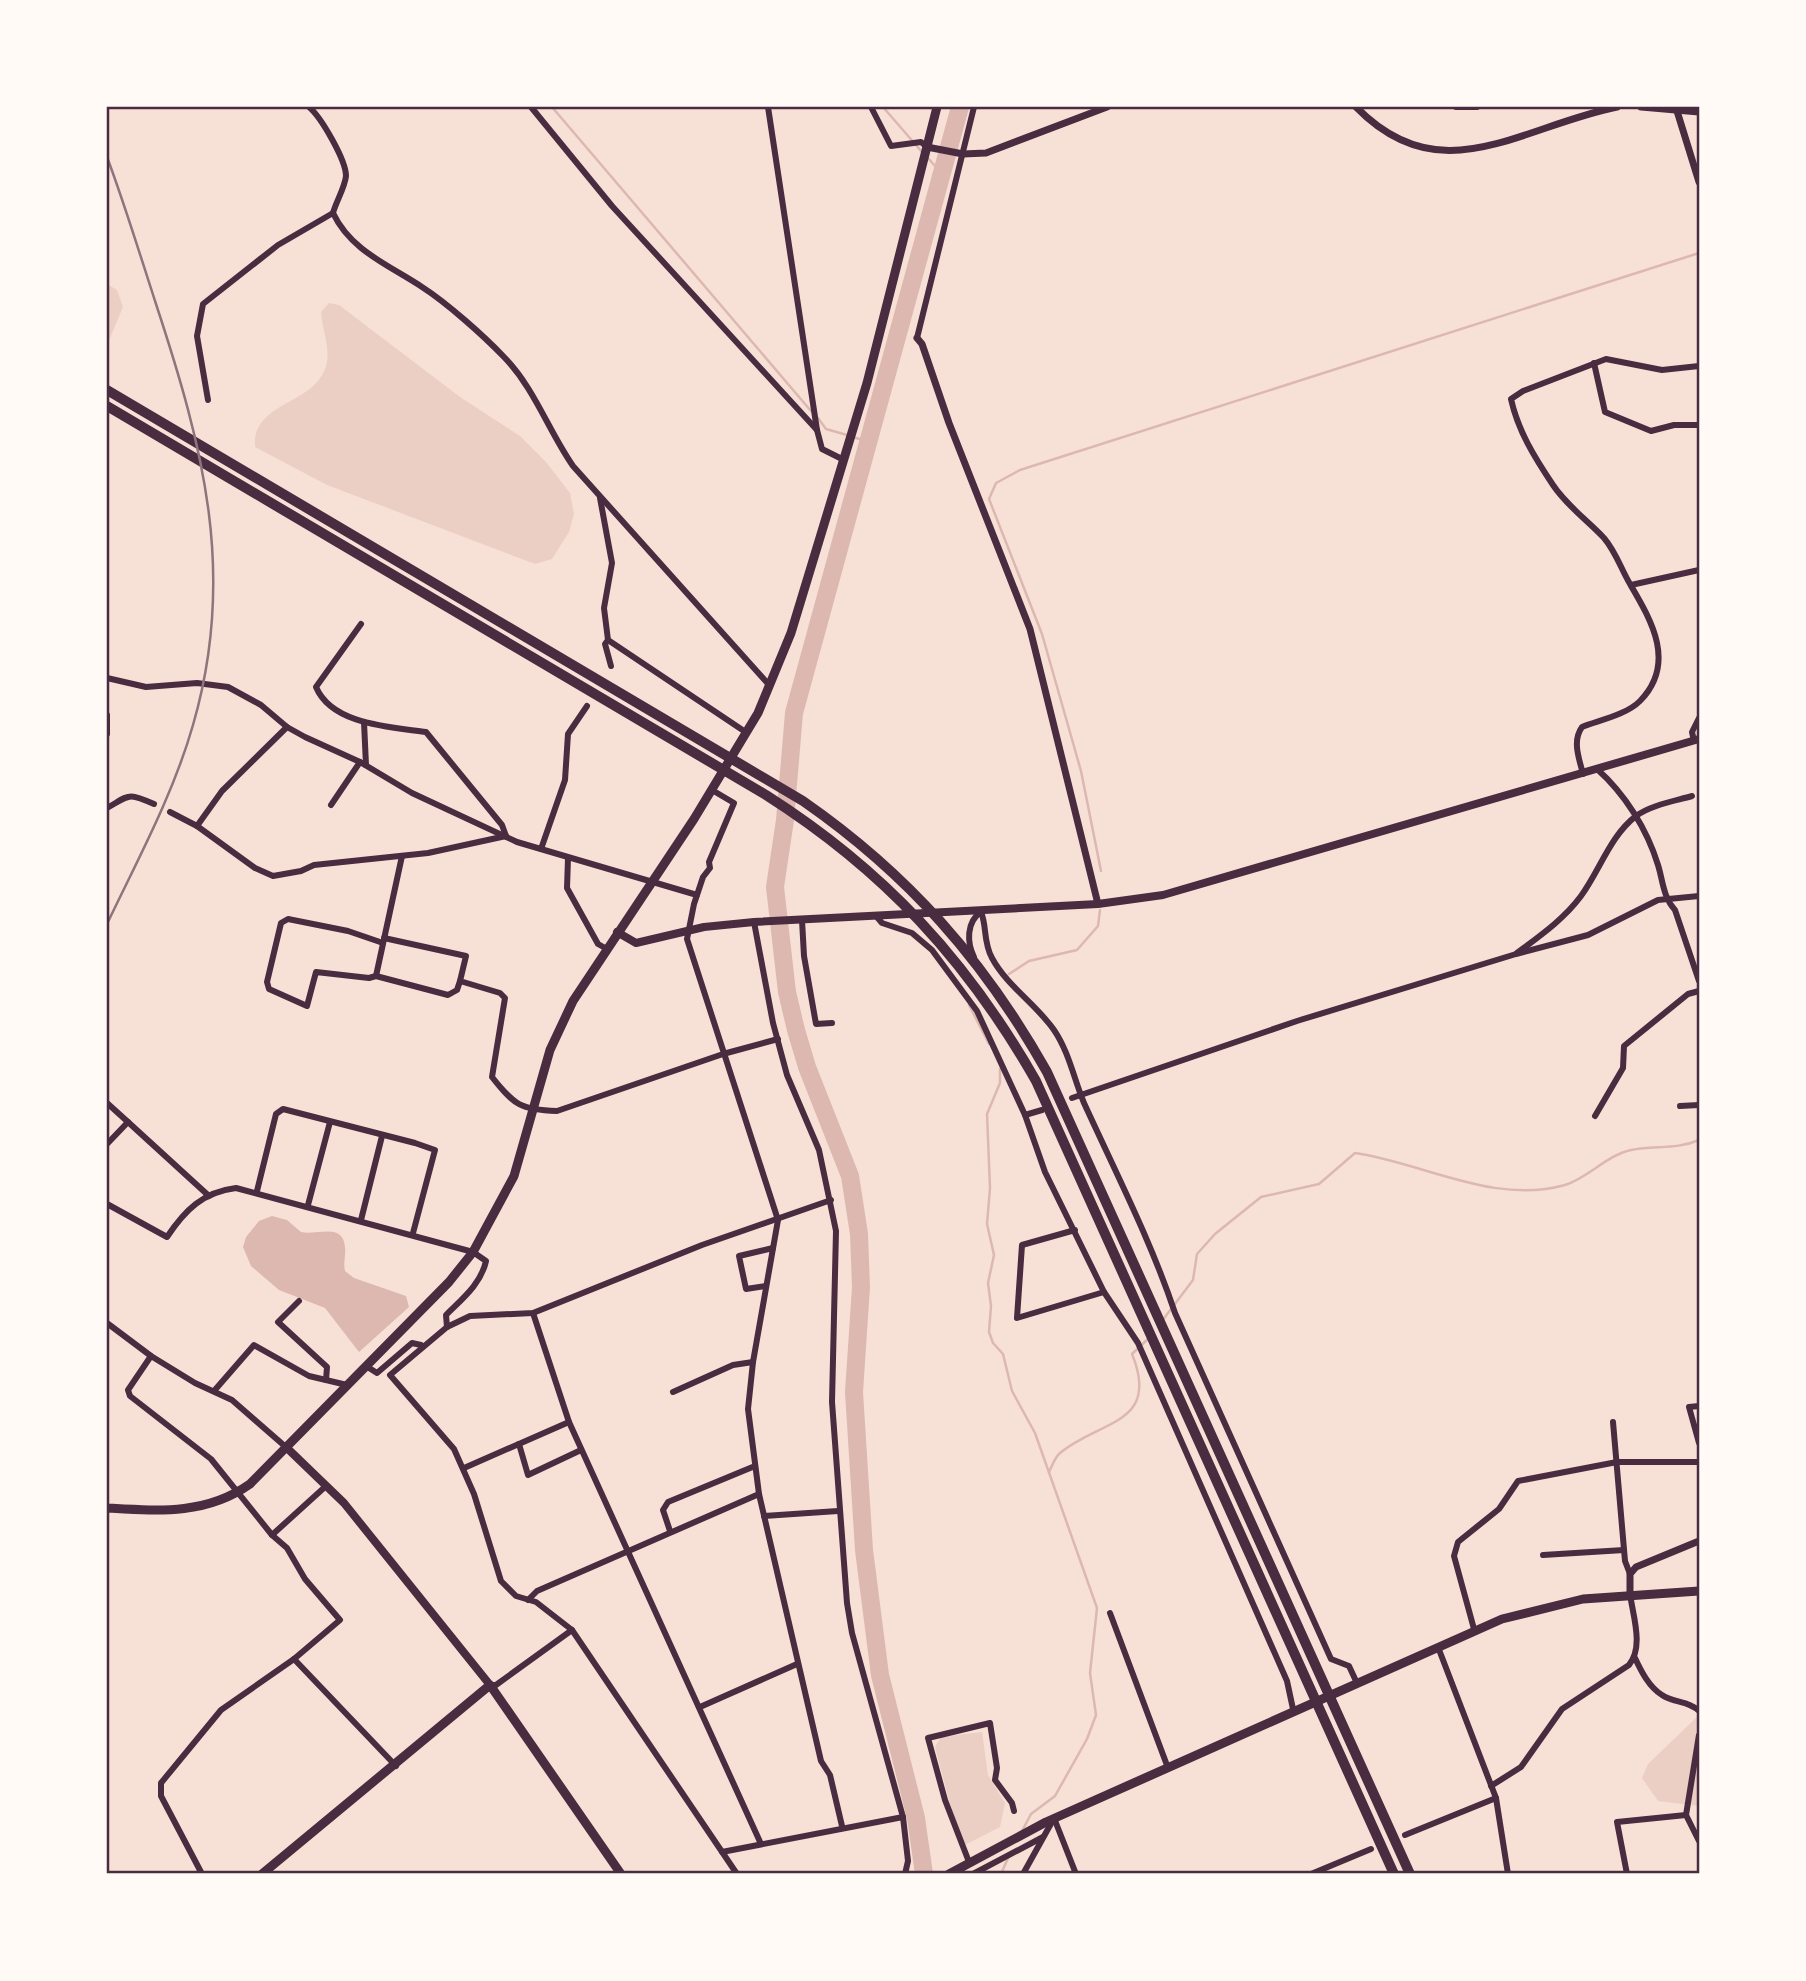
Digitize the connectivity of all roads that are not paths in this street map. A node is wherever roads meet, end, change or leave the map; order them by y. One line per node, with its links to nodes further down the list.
1 (309, 107): 18 (street)
2 (531, 107): 26 (street)
3 (768, 107): 26 (street)
4 (872, 107): 15 (street)
5 (937, 107): 15 (main road)
6 (974, 107): 16 (street)
7 (1107, 107): 16 (street)
8 (1357, 107): 11 (street)
9 (1456, 107): 10 (street)
10 (1477, 107)
11 (1616, 107)
12 (1641, 107): 13 (street)
13 (1676, 109): 14 (street); 17 (street)
14 (1699, 112)
15 (930, 147): 16 (street); 27 (main road)
16 (961, 153): 19 (street)
17 (1699, 182)
18 (333, 213): 23 (street); 28 (street)
19 (917, 338): 63 (street)
20 (1594, 363): 21 (street); 25 (street); 30 (street)
21 (1699, 366)
22 (107, 390): 65 (highway)
23 (208, 400)
24 (107, 406): 66 (highway)
25 (1699, 425)
26 (817, 430): 27 (street)
27 (844, 460): 35 (main road)
28 (600, 498): 32 (street); 35 (street)
29 (1699, 570): 30 (street)
30 (1631, 585): 46 (street)
31 (361, 624): 39 (street)
32 (608, 640): 33 (street); 41 (street)
33 (611, 666)
34 (107, 678): 40 (street)
35 (771, 687): 41 (main road)
36 (587, 706): 56 (street)
37 (107, 715): 42 (street)
38 (1699, 718): 43 (street)
39 (364, 722): 44 (street); 55 (street)
40 (287, 727): 44 (street); 54 (street)
41 (747, 733): 47 (main road)
42 (107, 734)
43 (1697, 740): 45 (main road)
44 (363, 764): 50 (street); 55 (street)
45 (1597, 769): 46 (main road); 53 (street)
46 (1583, 774): 63 (main road)
47 (712, 790): 59 (main road); 60 (street)
48 (1692, 796): 53 (street)
49 (153, 804): 51 (street)
50 (331, 805)
51 (107, 808)
52 (170, 812): 54 (street)
53 (1636, 816): 62 (street); 74 (street)
54 (197, 826): 57 (street)
55 (506, 836): 56 (street); 57 (street)
56 (541, 849): 58 (street)
57 (402, 856): 72 (street)
58 (568, 858): 59 (street); 73 (street)
59 (652, 881): 60 (street); 71 (main road)
60 (697, 895): 70 (street)
61 (1699, 895): 62 (street)
62 (1667, 901): 74 (street); 78 (street)
63 (1098, 904): 64 (main road)
64 (981, 912): 65 (main road); 75 (street); 83 (street)
65 (934, 913): 66 (main road); 75 (highway)
66 (916, 914): 67 (main road); 158 (highway)
67 (876, 916): 68 (main road); 90 (street)
68 (802, 920): 69 (main road); 80 (street)
69 (757, 922): 70 (main road); 81 (street)
70 (687, 931): 71 (main road); 82 (street)
71 (617, 932): 73 (main road)
72 (384, 941): 76 (street); 76 (street); 77 (street)
73 (607, 949): 89 (main road)
74 (1516, 954): 83 (street)
75 (975, 959): 157 (highway)
76 (376, 976): 77 (street)
77 (460, 981): 89 (street)
78 (1699, 981)
79 (1699, 991): 91 (street)
80 (832, 1023)
81 (778, 1039): 82 (street); 98 (street)
82 (723, 1054): 89 (street); 102 (street)
83 (1081, 1095): 84 (street); 155 (street)
84 (1072, 1098)
85 (107, 1103): 92 (street)
86 (1699, 1105): 87 (street)
87 (1680, 1106)
88 (1042, 1110): 90 (street)
89 (534, 1111): 106 (main road)
90 (1025, 1115): 103 (street)
91 (1595, 1116)
92 (128, 1122): 95 (street); 97 (street)
93 (330, 1122): 94 (street); 96 (street); 100 (street)
94 (382, 1136): 101 (street); 104 (street)
95 (108, 1140)
96 (257, 1191): 97 (street); 100 (street)
97 (209, 1196): 99 (street)
98 (831, 1200): 102 (street); 136 (street)
99 (107, 1204)
100 (308, 1205): 101 (street)
101 (361, 1220): 104 (street)
102 (778, 1220): 105 (street); 110 (street)
103 (1075, 1230): 108 (street); 108 (street)
104 (413, 1233): 106 (street)
105 (773, 1248): 107 (street); 107 (street)
106 (473, 1252): 112 (street); 116 (main road)
107 (766, 1286): 115 (street)
108 (1104, 1292): 160 (street)
109 (299, 1301): 117 (street)
110 (533, 1313): 112 (street); 122 (street)
111 (107, 1324): 114 (street)
112 (447, 1327): 113 (street)
113 (421, 1345): 116 (street); 131 (street)
114 (151, 1356): 119 (street); 133 (street)
115 (753, 1363): 120 (street); 130 (street)
116 (366, 1366): 118 (main road)
117 (326, 1380): 118 (street); 119 (street)
118 (347, 1385): 126 (main road)
119 (214, 1391): 126 (street)
120 (673, 1392)
121 (1699, 1406): 124 (street)
122 (569, 1422): 125 (street); 127 (street)
123 (1613, 1422): 128 (street)
124 (1699, 1443)
125 (519, 1444): 127 (street); 131 (street)
126 (287, 1448): 132 (main road); 133 (main road)
127 (581, 1450): 141 (street)
128 (1617, 1462): 129 (street); 142 (street); 149 (street)
129 (1699, 1462)
130 (755, 1466): 134 (street); 138 (street)
131 (464, 1468): 147 (street)
132 (326, 1486): 139 (street); 156 (main road)
133 (237, 1493): 135 (main road); 139 (street)
134 (759, 1494): 137 (street); 138 (street)
135 (107, 1508)
136 (838, 1511): 137 (street); 169 (street)
137 (764, 1516): 154 (street)
138 (670, 1531): 141 (street)
139 (272, 1535): 153 (street)
140 (1699, 1541): 144 (street)
141 (628, 1549): 147 (street); 159 (street)
142 (1624, 1550): 143 (street); 144 (street)
143 (1543, 1555)
144 (1630, 1574): 146 (street)
145 (1699, 1591): 146 (main road)
146 (1630, 1594): 149 (main road); 152 (street)
147 (528, 1600): 150 (street)
148 (1110, 1613): 164 (street)
149 (1474, 1629): 151 (main road)
150 (572, 1630): 156 (street); 177 (street)
151 (1438, 1647): 155 (main road); 165 (street)
152 (1635, 1658): 161 (street); 165 (street)
153 (294, 1659): 163 (street); 179 (street)
154 (797, 1664): 159 (street); 171 (street)
155 (1356, 1681): 157 (main road)
156 (490, 1685): 163 (main road); 181 (main road)
157 (1329, 1693): 158 (main road); 190 (highway)
158 (1314, 1700): 160 (main road); 189 (highway)
159 (700, 1707): 175 (street)
160 (1293, 1709): 164 (main road)
161 (1699, 1711)
162 (1699, 1735): 168 (street)
163 (396, 1766): 180 (main road)
164 (1168, 1768): 170 (main road)
165 (1491, 1786): 166 (street)
166 (1496, 1798): 172 (street); 191 (street)
167 (1014, 1811): 178 (street)
168 (1686, 1815): 174 (street); 192 (street)
169 (903, 1816): 171 (street); 183 (street)
170 (1050, 1820): 173 (street); 178 (main road); 187 (street)
171 (842, 1826): 175 (street)
172 (1405, 1835)
173 (1044, 1837): 185 (street); 186 (street)
174 (1699, 1841)
175 (761, 1844): 177 (street)
176 (1371, 1849): 188 (street)
177 (722, 1852): 182 (street)
178 (969, 1862): 184 (main road)
179 (202, 1874)
180 (262, 1874)
181 (621, 1874)
182 (737, 1874)
183 (905, 1874)
184 (949, 1874)
185 (973, 1874)
186 (1023, 1874)
187 (1076, 1874)
188 (1311, 1874)
189 (1394, 1874)
190 (1410, 1874)
191 (1508, 1874)
192 (1627, 1874)

